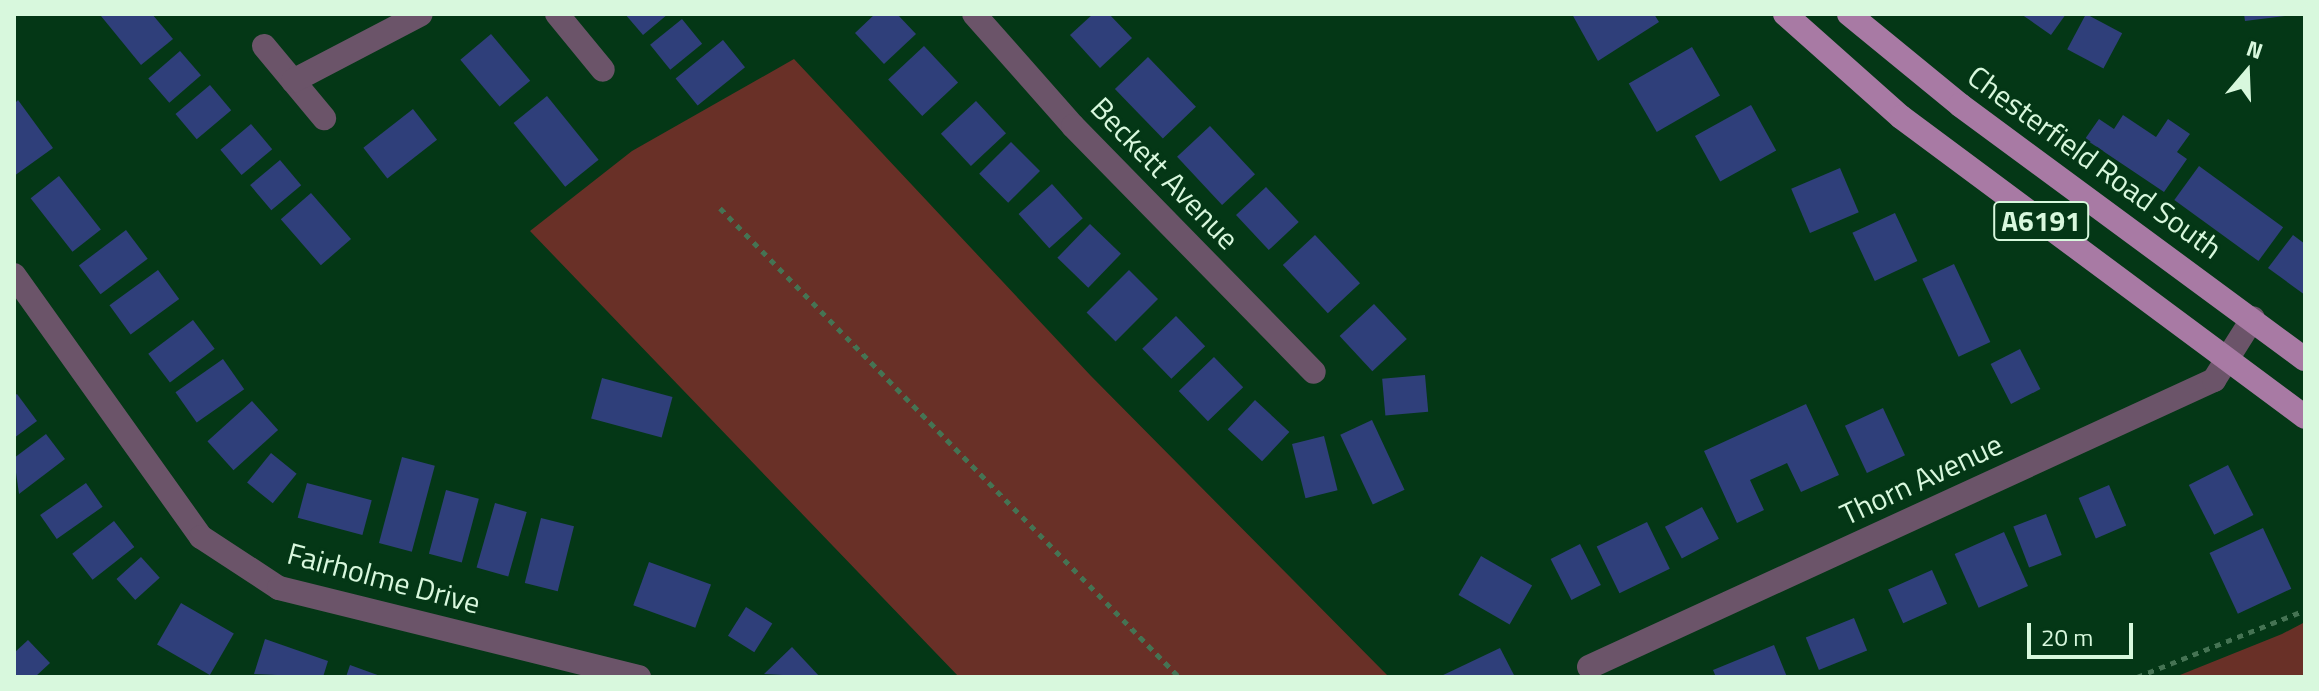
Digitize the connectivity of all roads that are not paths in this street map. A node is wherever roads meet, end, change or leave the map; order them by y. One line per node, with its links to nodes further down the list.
1 (421, 14): 8 (street)
2 (557, 14): 7 (street)
3 (974, 14): 14 (street, Beckett Avenue)
4 (1785, 14): 13 (main road, A6191)
5 (1849, 14): 11 (main road, Chesterfield Road South / A6191)
6 (264, 46): 8 (street)
7 (603, 70)
8 (293, 81): 9 (street)
9 (324, 118)
10 (14, 275): 17 (street, Fairholme Drive)
11 (2253, 318): 12 (main road, Chesterfield Road South / A6191); 13 (street, Thorn Avenue)
12 (2305, 359)
13 (2229, 360): 15 (main road, A6191); 16 (street, Thorn Avenue)
14 (1314, 372)
15 (2305, 417)
16 (1589, 667)
17 (639, 677)

